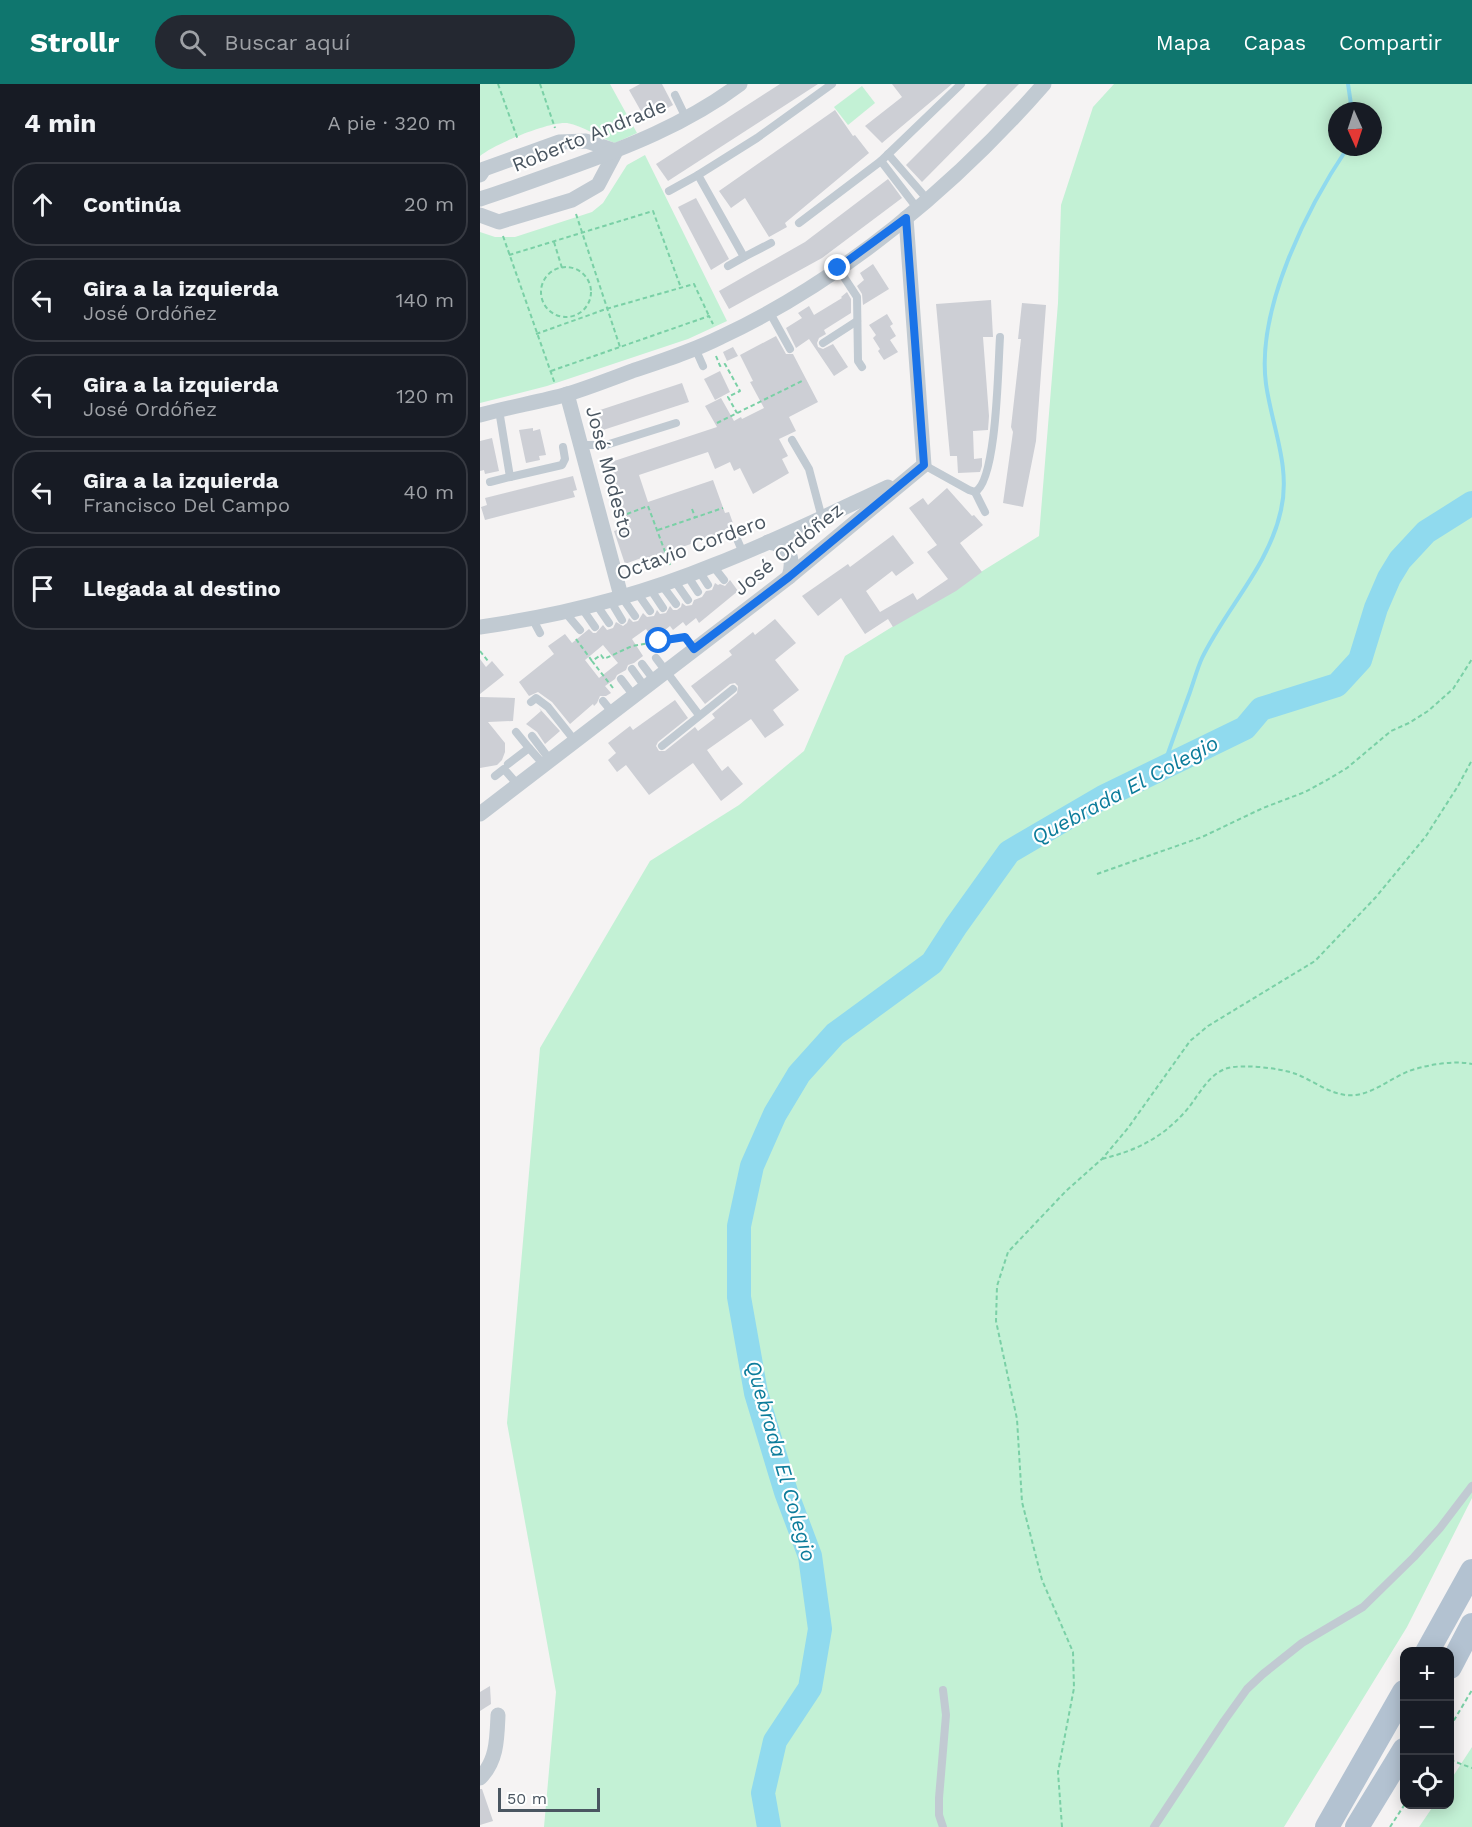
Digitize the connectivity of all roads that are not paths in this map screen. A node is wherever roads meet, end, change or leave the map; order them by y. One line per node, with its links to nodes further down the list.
1 (740, 84): 7 (street, Roberto Andrade)
2 (832, 84): 5 (lane)
3 (962, 84): 9 (lane)
4 (1044, 84): 15 (street)
5 (823, 87): 12 (lane)
6 (675, 95): 7 (lane)
7 (687, 118): 8 (street, Roberto Andrade)
8 (616, 151): 11 (street); 14 (street, Roberto Andrade); 16 (street)
9 (888, 154): 10 (lane); 15 (lane)
10 (881, 161): 15 (lane); 17 (lane)
11 (480, 175)
12 (698, 175): 13 (lane); 19 (lane)
13 (669, 191)
14 (480, 199)
15 (917, 208): 21 (street); 37 (street)
16 (480, 215)
17 (798, 223)
18 (771, 243): 19 (lane)
19 (744, 257): 20 (lane)
20 (728, 266)
21 (838, 268): 22 (street); 23 (lane)
22 (770, 313): 25 (street); 27 (lane)
23 (857, 321): 26 (lane); 29 (lane)
24 (1000, 337): 41 (lane)
25 (708, 343): 28 (lane); 30 (street)
26 (823, 343)
27 (790, 349)
28 (703, 366)
29 (862, 367)
30 (563, 395): 31 (street); 35 (street, José Modesto)
31 (500, 410): 32 (street); 38 (lane)
32 (480, 414)
33 (676, 423): 35 (lane)
34 (792, 441): 43 (lane)
35 (580, 445): 53 (street, José Modesto)
36 (563, 447): 38 (lane)
37 (924, 465): 39 (street, José Ordóñez); 41 (lane)
38 (510, 477): 40 (lane)
39 (908, 478): 43 (street, Octavio Cordero); 47 (street, José Ordóñez)
40 (490, 482)
41 (975, 492): 42 (lane)
42 (985, 512)
43 (822, 518): 45 (street, Octavio Cordero)
44 (734, 532): 46 (lane)
45 (768, 542): 46 (street, Octavio Cordero); 47 (street)
46 (743, 553): 48 (street, Octavio Cordero)
47 (789, 577): 70 (street, José Ordóñez)
48 (674, 578): 49 (lane); 50 (lane); 51 (lane); 52 (lane); 53 (street, Octavio Cordero); 54 (lane); 55 (lane); 57 (lane)
49 (724, 580)
50 (708, 585)
51 (698, 592)
52 (688, 600)
53 (601, 601): 56 (street, Octavio Cordero); 58 (lane); 60 (lane); 61 (lane); 63 (lane)
54 (676, 604)
55 (663, 608)
56 (563, 610): 59 (street, Octavio Cordero); 65 (lane)
57 (650, 611)
58 (635, 616)
59 (532, 618): 62 (street, Octavio Cordero); 64 (lane)
60 (622, 620)
61 (609, 623)
62 (480, 627)
63 (594, 627)
64 (540, 633)
65 (577, 634)
66 (656, 658): 70 (lane)
67 (642, 664): 70 (lane)
68 (632, 669): 70 (lane)
69 (621, 679): 70 (lane)
70 (650, 683): 73 (lane); 76 (street, José Ordóñez)
71 (733, 689): 73 (lane)
72 (531, 702): 76 (lane)
73 (699, 715): 77 (lane)
74 (516, 732): 78 (lane)
75 (532, 736): 79 (lane)
76 (575, 741): 79 (street, José Ordóñez)
77 (662, 746)
78 (529, 748): 79 (lane); 80 (lane)
79 (547, 763): 82 (street, José Ordóñez)
80 (508, 764)
81 (495, 776): 82 (lane)
82 (518, 785): 83 (street, José Ordóñez)
83 (480, 814)
84 (1472, 1486): 95 (lane)
85 (1472, 1571): 87 (main road)
86 (1472, 1625): 88 (main road)
87 (1431, 1647)
88 (1454, 1658)
89 (943, 1690): 94 (lane)
90 (1400, 1699): 96 (main road)
91 (498, 1715): 93 (street)
92 (1401, 1755): 97 (main road)
93 (480, 1778)
94 (943, 1827)
95 (1154, 1827)
96 (1327, 1827)
97 (1357, 1827)

